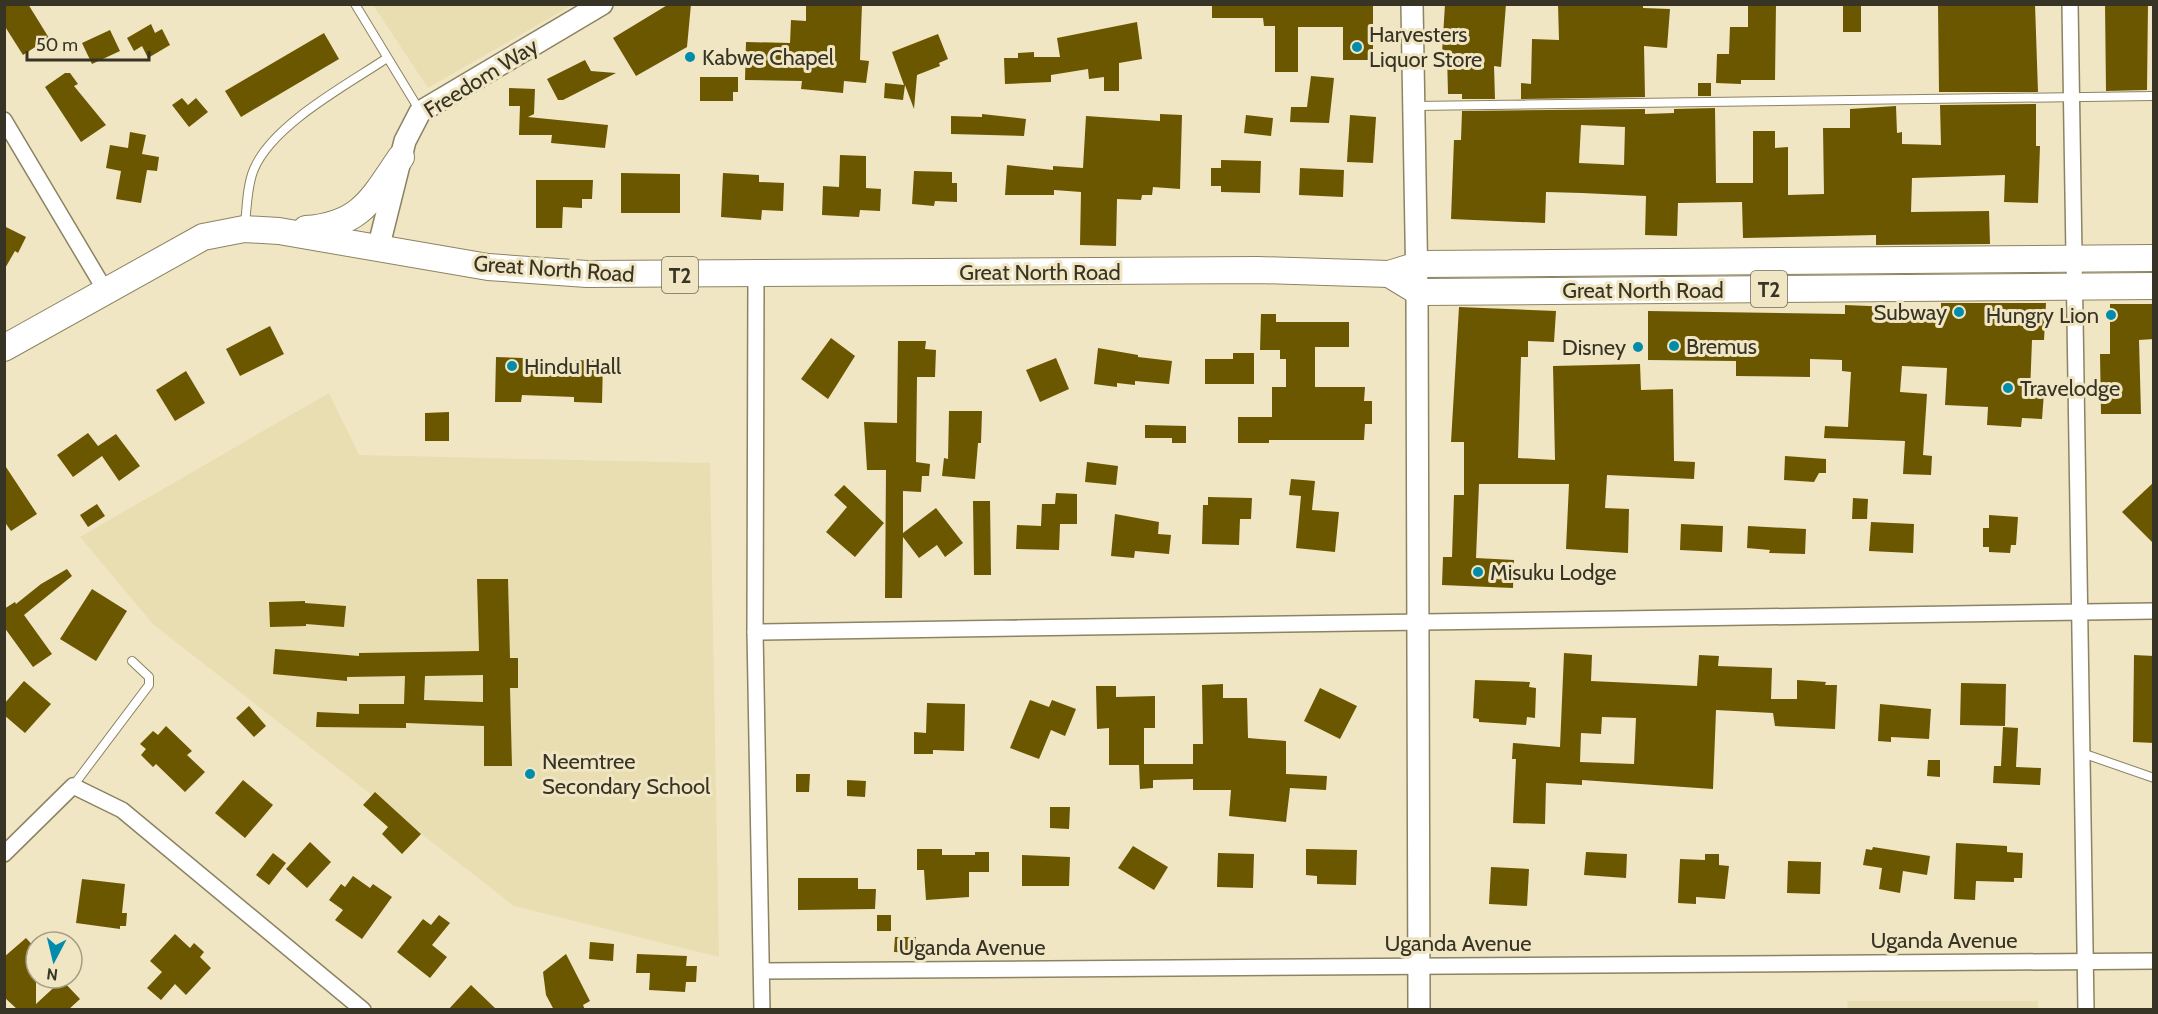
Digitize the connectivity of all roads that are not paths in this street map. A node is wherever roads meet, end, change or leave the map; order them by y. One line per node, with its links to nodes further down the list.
1 (355, 4): 5 (lane)
2 (602, 4): 9 (main road, Freedom Way)
3 (1412, 4): 8 (main road)
4 (2070, 4): 6 (street)
5 (387, 58): 9 (lane); 12 (lane)
6 (2072, 95): 7 (lane); 8 (lane); 16 (street)
7 (2154, 96)
8 (1415, 106): 17 (main road)
9 (420, 112): 11 (main road, Freedom Way)
10 (4, 120): 22 (street)
11 (400, 157): 13 (highway); 14 (main road, Freedom Way)
12 (244, 229): 13 (highway, Great North Road / T2); 22 (highway, Great North Road / T2)
13 (279, 231): 14 (highway, Great North Road / T2)
14 (378, 249): 18 (highway, Great North Road / T2)
15 (2154, 258): 16 (highway, Great North Road / T2)
16 (2074, 259): 17 (highway, Great North Road / T2); 21 (street)
17 (1416, 264): 19 (highway, Great North Road / T2); 23 (main road)
18 (756, 274): 19 (highway, Great North Road / T2); 28 (street)
19 (1389, 274): 23 (highway, Great North Road / T2)
20 (2154, 286): 21 (highway, Great North Road / T2)
21 (2074, 287): 23 (highway, Great North Road / T2); 26 (street)
22 (105, 290): 24 (highway, Great North Road / T2)
23 (1417, 291): 27 (main road)
24 (4, 348)
25 (2154, 611): 26 (street)
26 (2079, 612): 27 (street); 30 (street)
27 (1417, 622): 28 (street); 36 (main road)
28 (755, 632): 37 (street)
29 (132, 661): 32 (lane)
30 (2082, 753): 31 (lane); 35 (street)
31 (2154, 778)
32 (73, 786): 33 (street); 38 (street)
33 (4, 854)
34 (2154, 961): 35 (street, Uganda Avenue)
35 (2085, 962): 36 (street, Uganda Avenue); 41 (street)
36 (1419, 966): 37 (street, Uganda Avenue); 40 (main road)
37 (763, 971): 39 (street)
38 (363, 1010)
39 (762, 1010)
40 (1419, 1010)
41 (2086, 1010)

